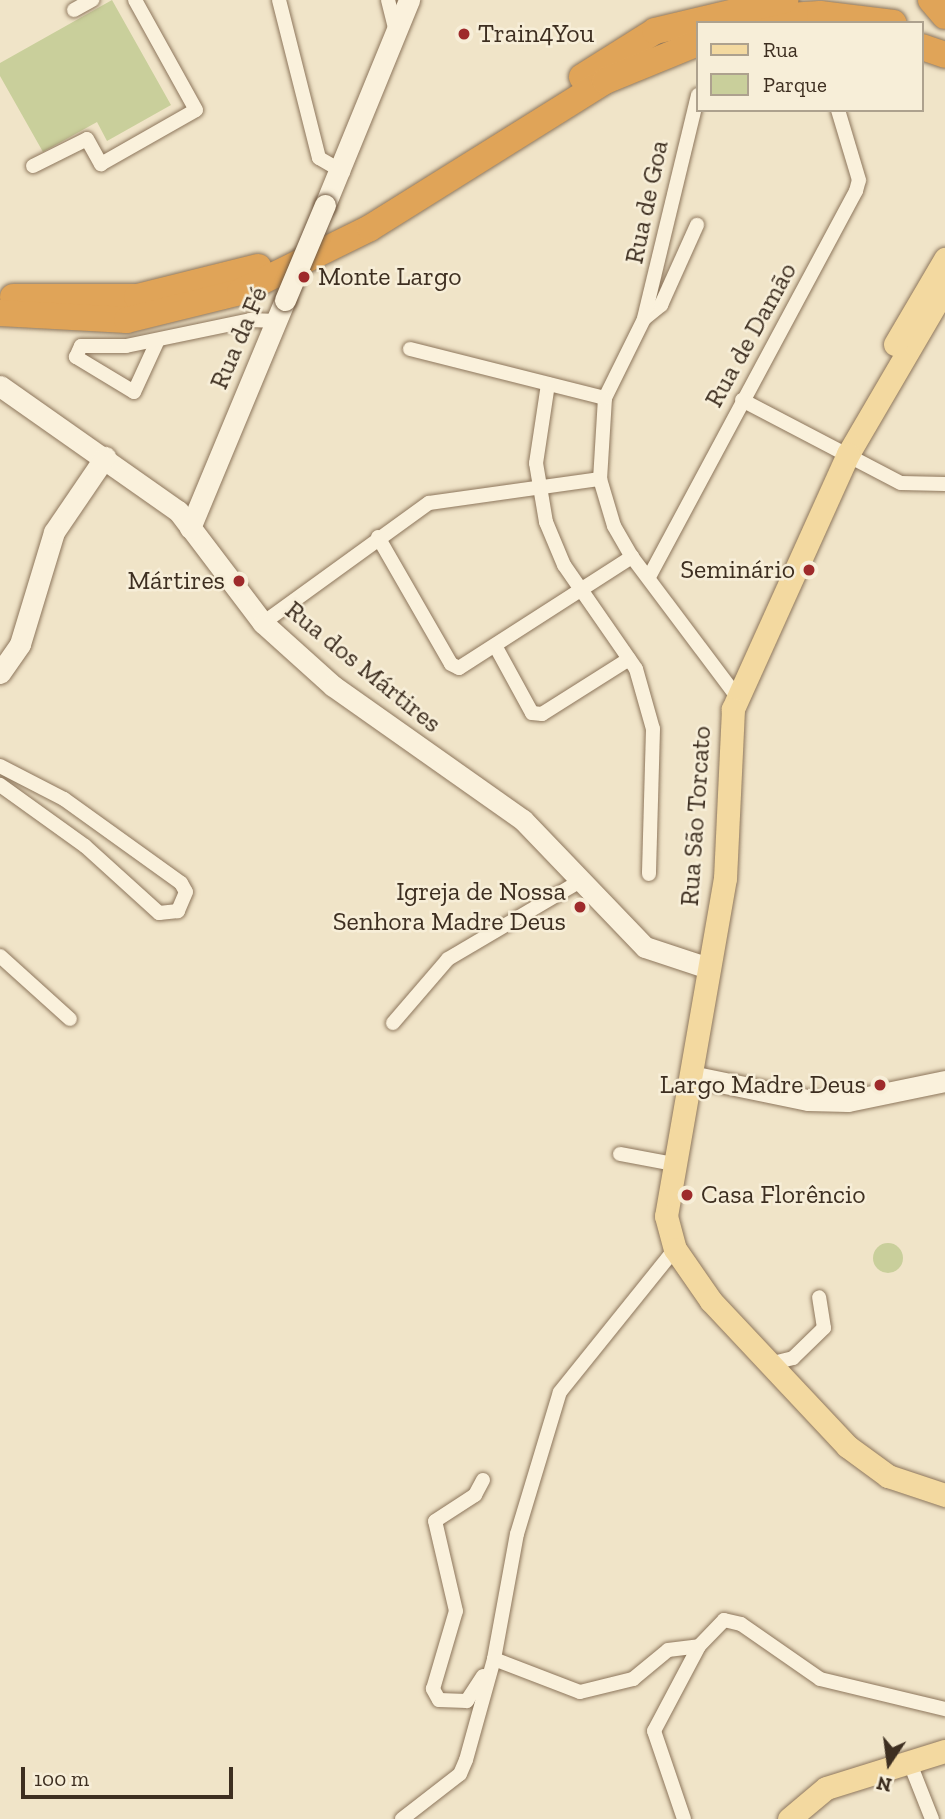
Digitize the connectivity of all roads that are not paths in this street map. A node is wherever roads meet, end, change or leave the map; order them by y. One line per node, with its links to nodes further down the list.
1 (92, 0): 8 (street)
2 (135, 0): 24 (street)
3 (279, 0): 25 (street)
4 (388, 0): 16 (street)
5 (409, 0): 16 (street, Rua da Fé)
6 (785, 0): 11 (highway)
7 (931, 0): 9 (highway)
8 (74, 10)
9 (945, 16)
10 (696, 21): 21 (highway)
11 (697, 21)
12 (749, 21): 13 (highway)
13 (877, 21)
14 (696, 31): 21 (highway)
15 (924, 32): 17 (highway)
16 (398, 36): 25 (street, Rua da Fé)
17 (945, 37)
18 (696, 44): 30 (highway)
19 (924, 48): 20 (highway)
20 (945, 55)
21 (582, 77): 29 (highway)
22 (696, 103): 31 (street, Rua de Goa)
23 (839, 112): 38 (street, Rua de Damão)
24 (33, 166)
25 (343, 172): 32 (street, Rua da Fé, bridge)
26 (697, 226): 31 (street, Rua de Goa)
27 (945, 259): 39 (main road, Rua São Torcato)
28 (945, 288): 39 (main road, Rua São Torcato)
29 (0, 295)
30 (0, 313)
31 (644, 319): 37 (street, Rua de Goa)
32 (277, 321): 33 (street); 45 (street, Rua da Fé)
33 (157, 342): 33 (street)
34 (410, 349): 35 (street)
35 (548, 384): 37 (street); 44 (street)
36 (0, 386): 41 (street, Rua dos Mártires)
37 (605, 398): 42 (street, Rua de Goa)
38 (742, 400): 40 (street); 48 (street, Rua de Damão)
39 (867, 419): 40 (main road, Rua São Torcato)
40 (848, 454): 43 (street); 54 (main road, Rua São Torcato)
41 (105, 457): 45 (street, Rua dos Mártires); 53 (street)
42 (600, 479): 44 (street); 47 (street, Rua de Goa)
43 (945, 484)
44 (538, 488): 46 (street); 49 (street)
45 (190, 528): 50 (street, Rua dos Mártires)
46 (378, 537): 50 (street); 51 (street)
47 (632, 557): 48 (street, Rua de Goa); 49 (street)
48 (649, 578): 54 (street, Rua de Goa)
49 (581, 591): 51 (street); 52 (street)
50 (263, 623): 58 (street, Rua dos Mártires)
51 (497, 649): 52 (street)
52 (629, 659): 57 (street)
53 (0, 673)
54 (737, 697): 60 (main road, Rua São Torcato)
55 (0, 766): 56 (street)
56 (0, 785)
57 (649, 874)
58 (577, 883): 60 (street, Rua dos Mártires); 62 (street)
59 (0, 956): 61 (street)
60 (708, 968): 63 (main road, Rua São Torcato)
61 (71, 1018)
62 (393, 1023)
63 (691, 1076): 64 (street); 66 (main road, Rua São Torcato)
64 (945, 1082)
65 (620, 1154): 66 (street)
66 (674, 1164): 67 (main road, Rua São Torcato)
67 (675, 1249): 69 (main road, Rua São Torcato); 73 (street)
68 (818, 1297): 69 (street)
69 (769, 1364): 71 (main road, Rua São Torcato)
70 (483, 1480): 73 (street)
71 (945, 1495)
72 (699, 1646): 73 (street); 74 (street); 78 (street)
73 (494, 1658): 77 (street)
74 (945, 1709)
75 (945, 1751): 76 (main road)
76 (911, 1766): 79 (main road); 80 (street)
77 (402, 1819)
78 (684, 1819)
79 (789, 1819)
80 (932, 1819)

